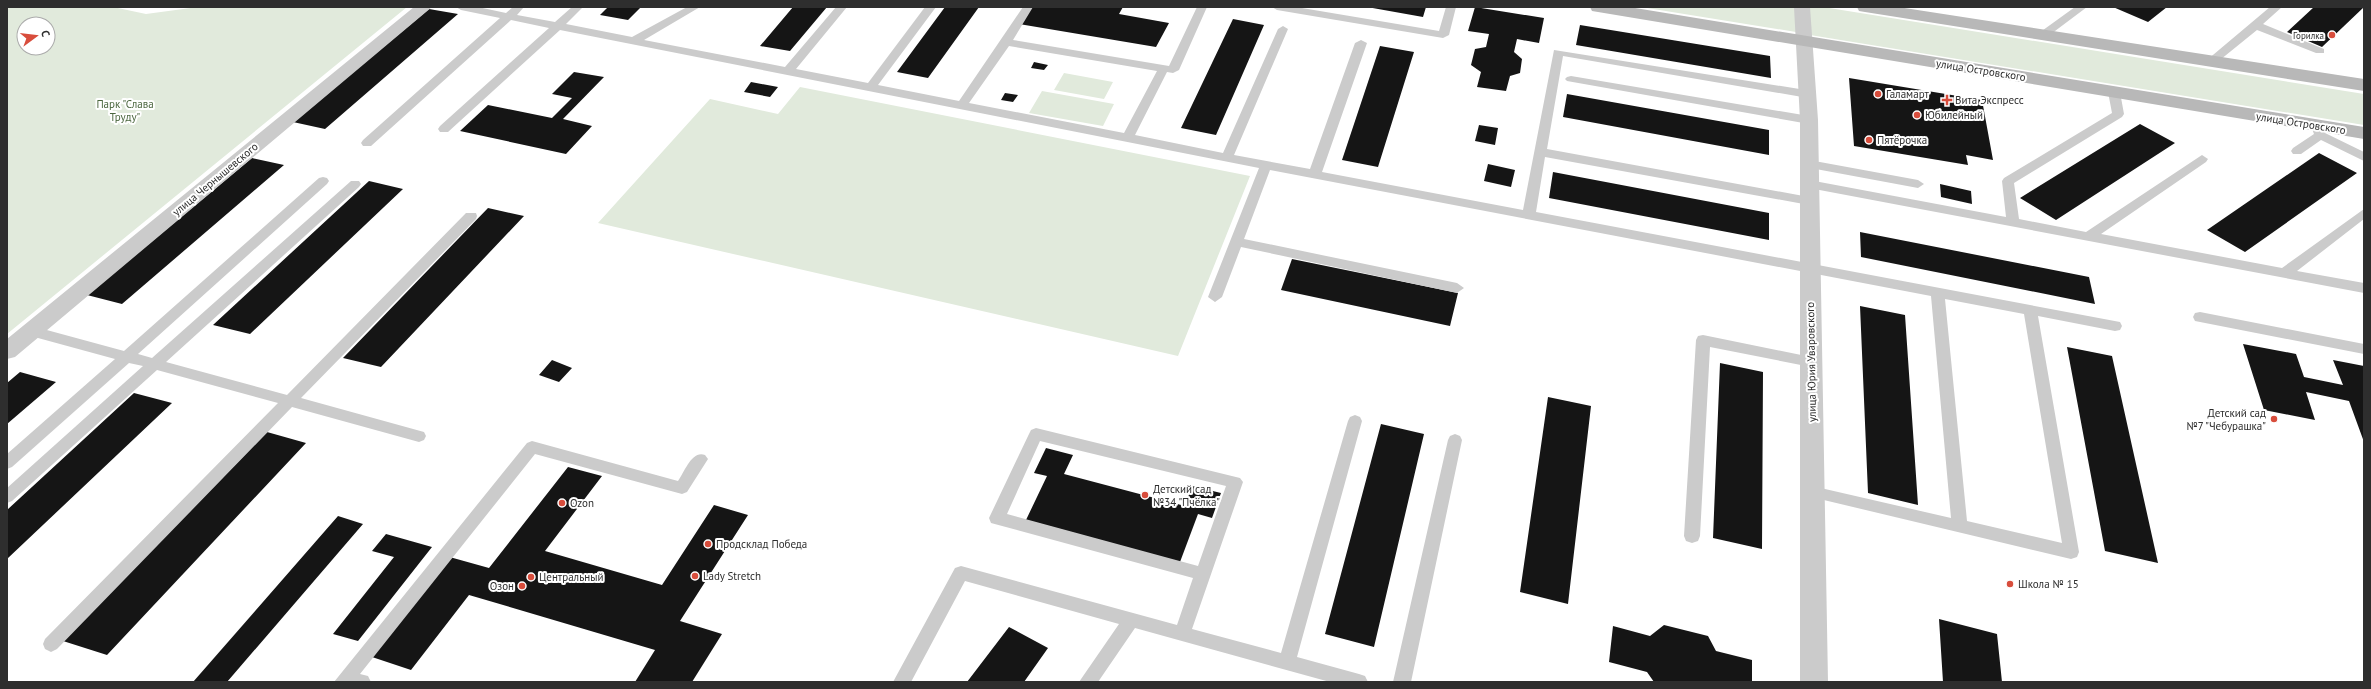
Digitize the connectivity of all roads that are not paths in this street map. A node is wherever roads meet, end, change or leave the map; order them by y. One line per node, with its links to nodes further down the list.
1 (424, 7): 68 (street, улица Чернышевского)
2 (461, 7): 17 (lane)
3 (519, 7): 17 (lane)
4 (578, 7): 19 (lane)
5 (695, 7): 22 (lane)
6 (842, 7): 29 (lane)
7 (931, 7): 32 (lane)
8 (1028, 7): 23 (lane)
9 (1202, 7): 28 (lane)
10 (1277, 7): 11 (lane)
11 (1451, 7)
12 (1598, 7): 24 (main road, улица Островского)
13 (1802, 7): 24 (street, улица Юрия Уваровского)
14 (2082, 7): 21 (lane)
15 (2277, 7): 18 (lane)
16 (1873, 8): 21 (main road)
17 (508, 16): 19 (lane); 41 (lane)
18 (2255, 25): 26 (lane); 27 (lane)
19 (558, 26): 22 (lane); 37 (lane)
20 (1283, 29): 44 (lane)
21 (2043, 35): 27 (main road)
22 (633, 41): 29 (lane)
23 (1006, 42): 28 (lane); 35 (lane)
24 (1805, 42): 33 (main road, улица Островского); 34 (street, улица Юрия Уваровского)
25 (1361, 43): 48 (lane)
26 (2320, 51)
27 (2211, 62): 31 (main road)
28 (1164, 68): 40 (lane)
29 (788, 71): 32 (lane)
30 (1571, 80): 36 (lane)
31 (2364, 86)
32 (871, 87): 35 (lane)
33 (2114, 92): 38 (main road, улица Островского); 56 (lane)
34 (1808, 94): 36 (street, улица Юрия Уваровского); 43 (lane)
35 (962, 105): 40 (lane)
36 (1809, 120): 50 (street, улица Юрия Уваровского)
37 (444, 129)
38 (2318, 130): 39 (main road, улица Островского); 42 (lane); 45 (lane)
39 (2364, 133)
40 (1128, 138): 44 (lane)
41 (367, 143)
42 (2297, 151)
43 (1540, 152): 50 (lane); 54 (lane)
44 (1227, 157): 47 (lane)
45 (2364, 157)
46 (2202, 159): 57 (lane)
47 (1266, 165): 48 (lane); 58 (lane)
48 (1315, 174): 54 (lane)
49 (323, 181): 71 (lane)
50 (1809, 183): 52 (lane); 56 (lane); 59 (street, улица Юрия Уваровского)
51 (355, 184): 73 (lane)
52 (1918, 184)
53 (2364, 213): 60 (lane)
54 (1529, 214): 59 (lane)
55 (471, 216): 74 (lane)
56 (2013, 222): 57 (lane)
57 (2089, 236): 60 (lane)
58 (1236, 242): 61 (lane); 64 (lane)
59 (1810, 267): 63 (lane); 72 (street, улица Юрия Уваровского)
60 (2285, 273): 62 (lane)
61 (1458, 288)
62 (2364, 288)
63 (1937, 291): 65 (lane); 82 (lane)
64 (1215, 297)
65 (2030, 310): 67 (lane); 82 (lane)
66 (2200, 317): 69 (lane)
67 (2115, 326)
68 (32, 331): 70 (street, улица Чернышевского); 71 (lane)
69 (2364, 349)
70 (7, 351)
71 (126, 357): 73 (lane); 79 (lane)
72 (1811, 362): 80 (street, улица Юрия Уваровского); 83 (lane)
73 (154, 364): 74 (lane); 81 (lane)
74 (290, 401): 76 (lane); 87 (lane)
75 (1355, 421): 88 (lane)
76 (419, 436)
77 (1455, 440): 94 (lane)
78 (700, 459): 90 (lane)
79 (7, 464)
80 (1812, 492): 82 (lane); 95 (street, улица Юрия Уваровского)
81 (7, 497)
82 (1960, 526)
83 (1692, 536)
84 (1203, 574): 84 (lane); 86 (lane)
85 (1130, 621): 86 (lane); 91 (lane); 92 (lane)
86 (1182, 634): 88 (lane)
87 (51, 644)
88 (1287, 663): 89 (lane)
89 (1318, 677): 93 (lane)
90 (351, 680)
91 (902, 682)
92 (1088, 682)
93 (1359, 682)
94 (1402, 682)
95 (1814, 682)

